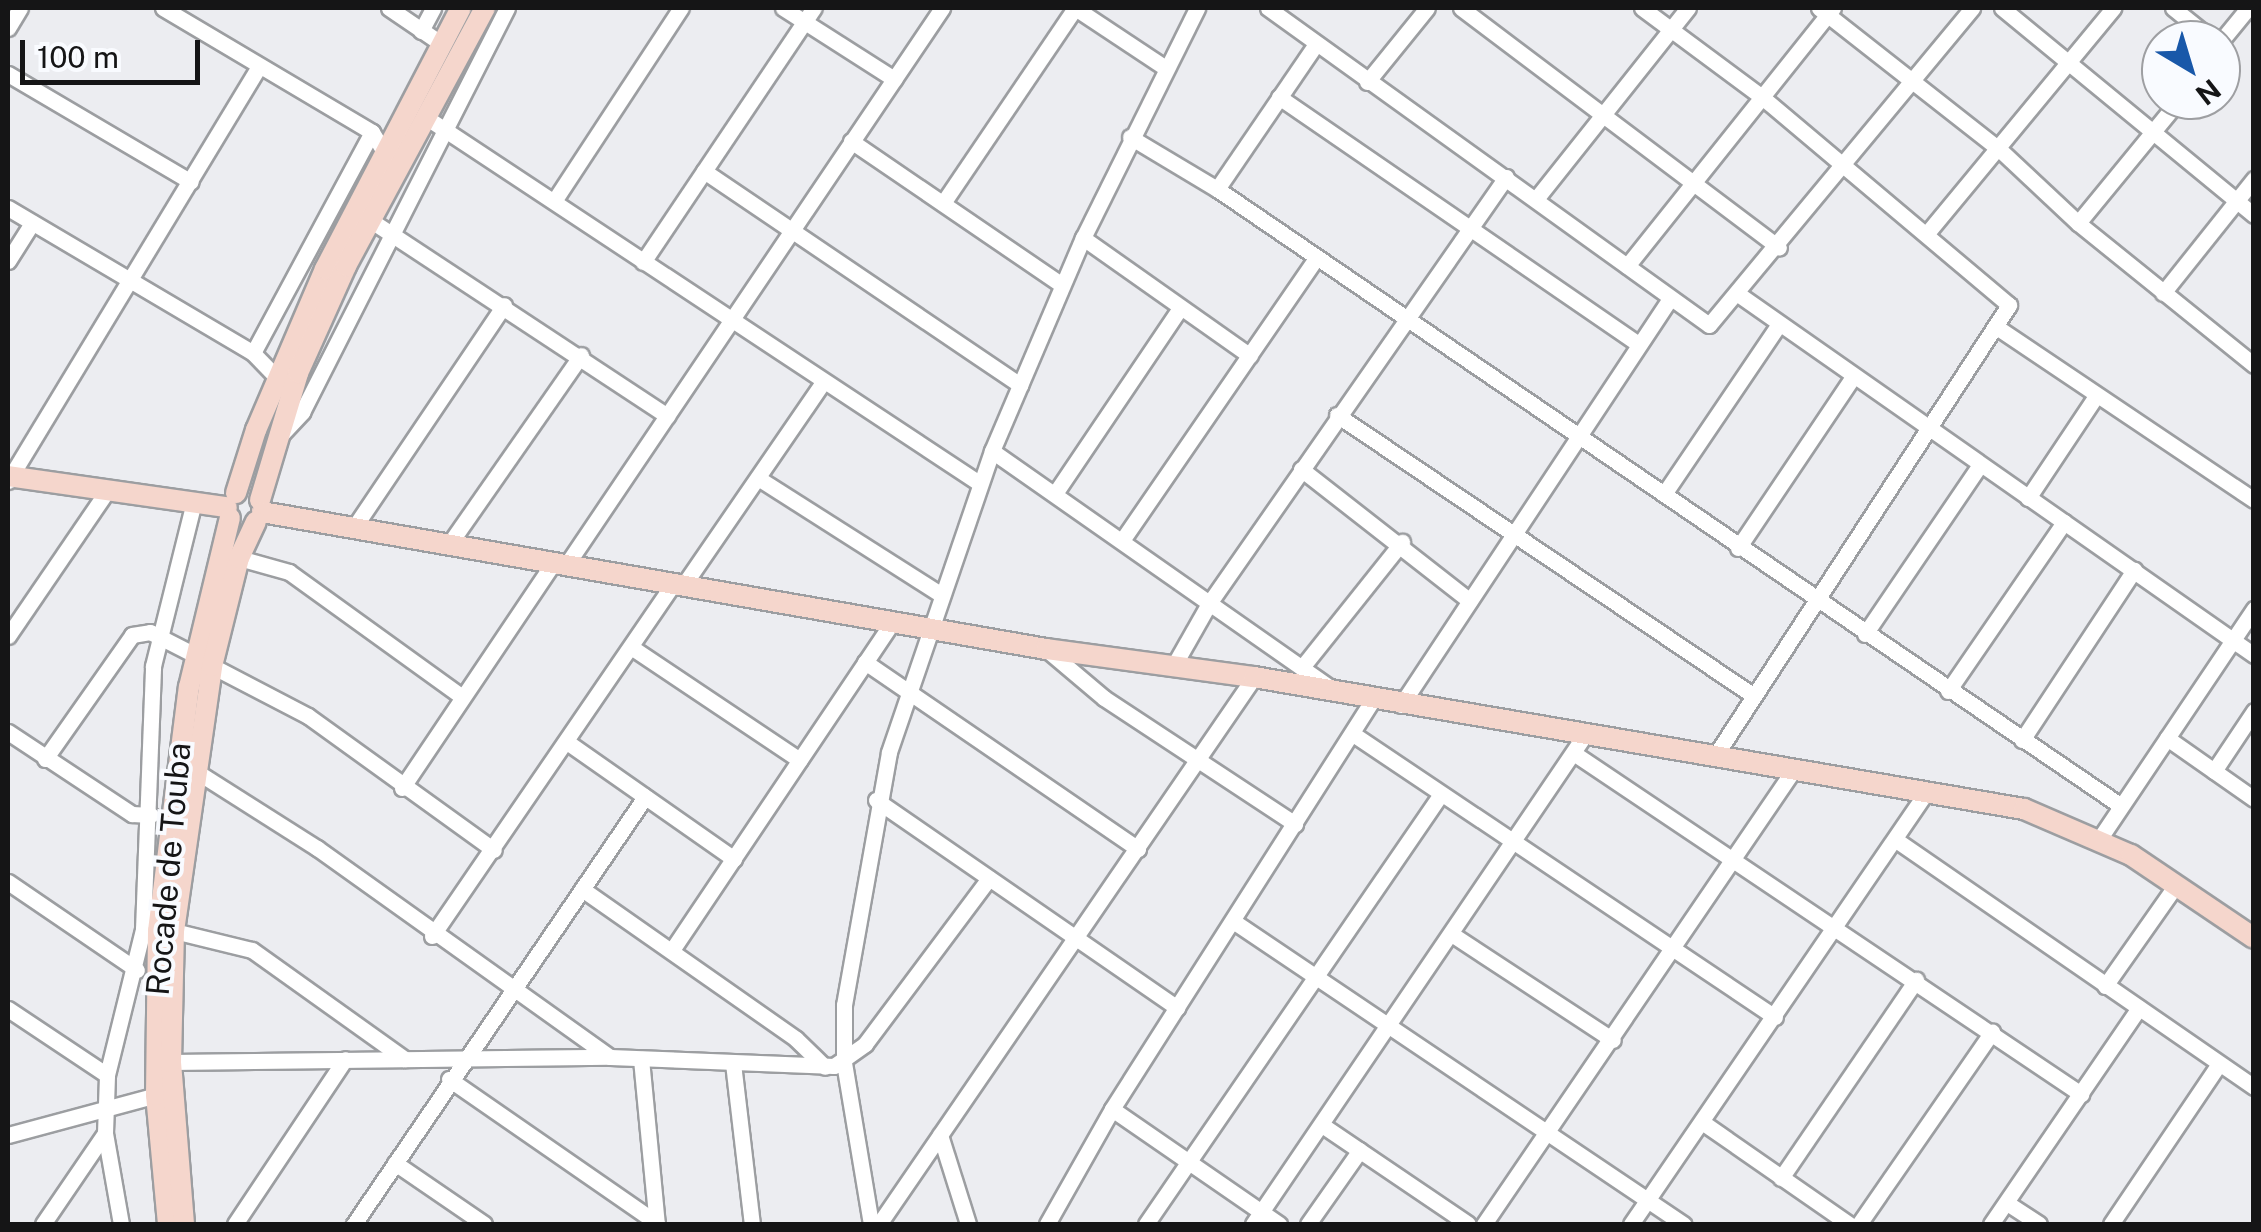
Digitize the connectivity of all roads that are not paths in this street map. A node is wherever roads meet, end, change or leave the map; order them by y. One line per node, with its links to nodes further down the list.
1 (20, 8): 25 (street)
2 (163, 8): 31 (street)
3 (389, 8): 27 (street)
4 (433, 8): 27 (street)
5 (461, 8): 28 (main road, Rocade de Touba)
6 (484, 8): 41 (main road, Rocade de Touba)
7 (506, 8): 41 (street)
8 (681, 8): 56 (street)
9 (783, 8): 24 (street)
10 (814, 8): 24 (street)
11 (942, 8): 34 (street)
12 (1075, 8): 32 (street); 58 (street)
13 (1197, 8): 32 (street)
14 (1268, 8): 23 (street)
15 (1427, 8): 36 (street)
16 (1461, 8): 39 (street)
17 (1642, 8): 26 (street)
18 (1688, 8): 26 (street)
19 (1972, 8): 35 (street)
20 (2002, 8): 30 (street)
21 (2113, 8): 30 (street)
22 (1826, 10): 35 (street); 38 (street)
23 (1288, 13): 29 (street)
24 (804, 22): 34 (street); 49 (street)
25 (8, 28)
26 (1672, 28): 38 (street); 39 (street)
27 (420, 31): 28 (street)
28 (442, 44): 47 (main road, Rocade de Touba)
29 (1316, 44): 36 (street); 37 (street)
30 (2070, 60): 43 (street); 46 (street)
31 (259, 66): 42 (street); 52 (street)
32 (1164, 67): 44 (street)
33 (8, 74): 52 (street)
34 (894, 79): 45 (street)
35 (1913, 80): 46 (street); 48 (street)
36 (1367, 82): 50 (street)
37 (1279, 97): 54 (street); 64 (street)
38 (1762, 97): 48 (street); 53 (street)
39 (1604, 112): 53 (street); 55 (street)
40 (2165, 120): 43 (street)
41 (432, 123): 56 (street); 61 (main road, Rocade de Touba); 65 (street)
42 (372, 132): 47 (street); 86 (street)
43 (2154, 135): 57 (street); 63 (street)
44 (1130, 137): 54 (street); 68 (street)
45 (851, 142): 58 (street); 67 (street)
46 (1999, 149): 63 (street); 66 (street)
47 (384, 152): 91 (main road, Rocade de Touba)
48 (1843, 164): 66 (street); 69 (street)
49 (704, 171): 67 (street); 72 (street)
50 (1506, 177): 55 (street); 64 (street)
51 (2254, 179): 57 (street)
52 (192, 182): 74 (street)
53 (1694, 182): 69 (street); 73 (street)
54 (1217, 189): 70 (street)
55 (1536, 200): 73 (street)
56 (554, 201): 72 (street)
57 (2236, 201): 60 (street); 76 (street)
58 (943, 204): 75 (street)
59 (8, 208): 62 (street)
60 (2254, 215)
61 (370, 220): 65 (street); 99 (main road, Rocade de Touba)
62 (32, 222): 71 (street); 74 (street)
63 (2078, 223): 76 (street)
64 (1471, 225): 81 (street); 85 (street)
65 (389, 232): 79 (street); 99 (street)
66 (1928, 232): 84 (street)
67 (791, 233): 82 (street); 93 (street)
68 (1082, 238): 75 (street); 80 (street)
69 (1779, 248): 77 (street)
70 (1317, 257): 81 (street); 88 (street)
71 (8, 260)
72 (643, 262): 82 (street)
73 (1627, 266): 78 (street)
74 (132, 283): 86 (street); 103 (street)
75 (1062, 285): 93 (street)
76 (2163, 293): 89 (street)
77 (1738, 294): 78 (street); 83 (street)
78 (1670, 298): 85 (street)
79 (504, 305): 87 (street); 115 (street)
80 (1180, 308): 88 (street); 107 (street)
81 (1406, 318): 95 (street); 98 (street)
82 (732, 324): 92 (street); 96 (street)
83 (1779, 324): 90 (street); 108 (street)
84 (1998, 328): 94 (street); 97 (street)
85 (1637, 343): 98 (street)
86 (253, 352): 91 (street)
87 (581, 355): 96 (street); 119 (street)
88 (1250, 356): 117 (street)
89 (2254, 366)
90 (1853, 377): 97 (street); 120 (street)
91 (276, 378): 112 (main road, Rocade de Touba)
92 (822, 384): 104 (street); 105 (street)
93 (1020, 385): 100 (street)
94 (2096, 396): 109 (street); 110 (street)
95 (1337, 415): 102 (street); 116 (street)
96 (667, 416): 122 (street)
97 (1930, 430): 101 (street); 128 (street)
98 (1577, 436): 108 (street); 116 (street)
99 (277, 440): 113 (main road, Rocade de Touba)
100 (992, 451): 105 (street); 107 (street)
101 (1980, 465): 109 (street); 132 (street)
102 (1302, 469): 118 (street); 127 (street)
103 (9, 478): 106 (main road)
104 (758, 478): 124 (street); 125 (street)
105 (979, 482): 125 (street)
106 (107, 491): 111 (main road); 134 (street)
107 (1056, 492): 117 (street)
108 (1664, 494): 120 (street)
109 (2028, 498): 114 (street)
110 (2254, 500)
111 (194, 502): 112 (main road); 133 (street)
112 (231, 506): 113 (main road); 113 (main road); 139 (main road, Rocade de Touba)
113 (259, 511): 115 (main road); 121 (main road, Rocade de Touba)
114 (2064, 522): 123 (street); 145 (street)
115 (352, 528): 119 (main road)
116 (1515, 534): 126 (street); 148 (street)
117 (1123, 539): 127 (street)
118 (1402, 542): 126 (street); 142 (street)
119 (450, 543): 122 (main road)
120 (1738, 548): 128 (street)
121 (239, 558): 139 (main road, Rocade de Touba); 147 (street)
122 (561, 562): 124 (main road); 147 (street)
123 (2134, 570): 135 (street); 155 (street)
124 (680, 582): 130 (main road); 136 (street)
125 (942, 595): 131 (street)
126 (1470, 601): 150 (street)
127 (1210, 602): 141 (street); 142 (street)
128 (1818, 603): 132 (street); 148 (street)
129 (2254, 609): 135 (street)
130 (892, 622): 131 (main road); 140 (street)
131 (929, 629): 137 (main road); 144 (street)
132 (1866, 634): 145 (street)
133 (158, 635): 139 (street); 159 (street); 172 (street)
134 (8, 636)
135 (2232, 640): 138 (street); 154 (street)
136 (632, 646): 156 (street); 160 (street)
137 (1046, 649): 141 (main road); 161 (street)
138 (2254, 655)
139 (204, 660): 163 (main road, Rocade de Touba); 165 (street); 187 (main road, Rocade de Touba)
140 (866, 662): 144 (street); 160 (street)
141 (1173, 666): 143 (main road)
142 (1302, 666): 146 (street)
143 (1254, 678): 146 (main road); 161 (street)
144 (906, 689): 170 (street); 177 (street)
145 (1948, 691): 155 (street)
146 (1338, 694): 149 (main road)
147 (462, 696): 165 (street)
148 (1754, 696): 158 (street)
149 (1372, 700): 150 (main road); 153 (street)
150 (1402, 705): 157 (main road)
151 (2254, 712): 164 (street)
152 (8, 732): 159 (street)
153 (1353, 734): 167 (street); 173 (street)
154 (2167, 738): 164 (street); 171 (street)
155 (2022, 740): 171 (street)
156 (567, 742): 168 (street); 178 (street)
157 (1580, 745): 158 (main road); 176 (street); 180 (street)
158 (1715, 756): 162 (main road)
159 (45, 759): 172 (street)
160 (800, 760): 179 (street)
161 (1199, 761): 173 (street); 177 (street)
162 (1794, 769): 166 (main road); 180 (street)
163 (194, 770): 187 (main road, Rocade de Touba); 189 (street)
164 (2214, 771): 169 (street)
165 (402, 788): 178 (street)
166 (1928, 791): 174 (main road); 175 (street)
167 (1441, 794): 176 (street); 195 (street)
168 (645, 796): 179 (street); 184 (street)
169 (2254, 798)
170 (876, 800): 181 (street); 213 (street)
171 (2121, 806): 174 (street)
172 (151, 815): 187 (street)
173 (1294, 824): 185 (street)
174 (2100, 838): 183 (main road)
175 (1896, 840): 186 (street); 197 (street)
176 (1515, 842): 188 (street); 193 (street)
177 (1138, 849): 190 (street)
178 (494, 850): 189 (street)
179 (734, 859): 192 (street)
180 (1735, 860): 186 (street); 193 (street)
181 (990, 878): 190 (street); 213 (street)
182 (8, 882): 194 (street)
183 (2176, 885): 191 (main road); 197 (street)
184 (582, 889): 192 (street); 198 (street)
185 (1232, 922): 195 (street); 199 (street)
186 (1836, 926): 196 (street); 202 (street)
187 (158, 930): 194 (street); 209 (street); 211 (main road, Rocade de Touba); 220 (main road, Rocade de Touba)
188 (1452, 934): 203 (street); 205 (street)
189 (432, 936): 198 (street)
190 (1076, 938): 199 (street); 228 (street)
191 (2254, 938)
192 (672, 950): 215 (street)
193 (1674, 950): 202 (street); 205 (street)
194 (137, 970): 216 (street)
195 (1316, 978): 203 (street); 230 (street)
196 (1916, 980): 204 (street); 232 (street)
197 (2105, 986): 200 (street)
198 (512, 989): 206 (street); 207 (street)
199 (1177, 1008): 222 (street)
200 (2138, 1008): 214 (street); 219 (street)
201 (8, 1010): 216 (street)
202 (1775, 1016): 223 (street)
203 (1389, 1028): 224 (street); 226 (street)
204 (1992, 1032): 219 (street); 257 (street)
205 (1612, 1040): 226 (street)
206 (463, 1057): 207 (street); 209 (street); 217 (street)
207 (610, 1057): 210 (street)
208 (344, 1059): 209 (street); 211 (street); 241 (street)
209 (405, 1059)
210 (640, 1059): 212 (street); 244 (street)
211 (171, 1062): 240 (main road, Rocade de Touba)
212 (733, 1063): 215 (street); 245 (street)
213 (844, 1063): 215 (street); 246 (street)
214 (2219, 1064): 218 (street); 260 (street)
215 (825, 1067)
216 (107, 1075): 221 (street)
217 (449, 1079): 231 (street); 244 (street)
218 (2254, 1087)
219 (2081, 1094): 234 (street)
220 (156, 1095): 221 (street); 239 (main road, Rocade de Touba)
221 (105, 1108): 225 (street); 227 (street)
222 (1112, 1109): 230 (street); 248 (street)
223 (1702, 1122): 232 (street); 233 (street)
224 (1322, 1125): 229 (street); 235 (street)
225 (104, 1134): 237 (street); 238 (street)
226 (1548, 1134): 233 (street); 253 (street)
227 (8, 1135)
228 (940, 1135): 246 (street); 247 (street)
229 (1360, 1150): 251 (street); 252 (street)
230 (1188, 1161): 235 (street); 249 (street)
231 (395, 1163): 236 (street); 242 (street)
232 (1780, 1178): 256 (street)
233 (1648, 1200): 254 (street); 255 (street)
234 (2006, 1202): 258 (street); 259 (street)
235 (1257, 1218): 250 (street)
236 (464, 1219): 243 (street)
237 (42, 1224)
238 (121, 1224)
239 (168, 1224)
240 (184, 1224)
241 (235, 1224)
242 (354, 1224)
243 (484, 1224)
244 (657, 1224)
245 (752, 1224)
246 (875, 1224)
247 (968, 1224)
248 (1047, 1224)
249 (1146, 1224)
250 (1279, 1224)
251 (1308, 1224)
252 (1468, 1224)
253 (1484, 1224)
254 (1631, 1224)
255 (1684, 1224)
256 (1849, 1224)
257 (1859, 1224)
258 (1991, 1224)
259 (2039, 1224)
260 (2112, 1224)

